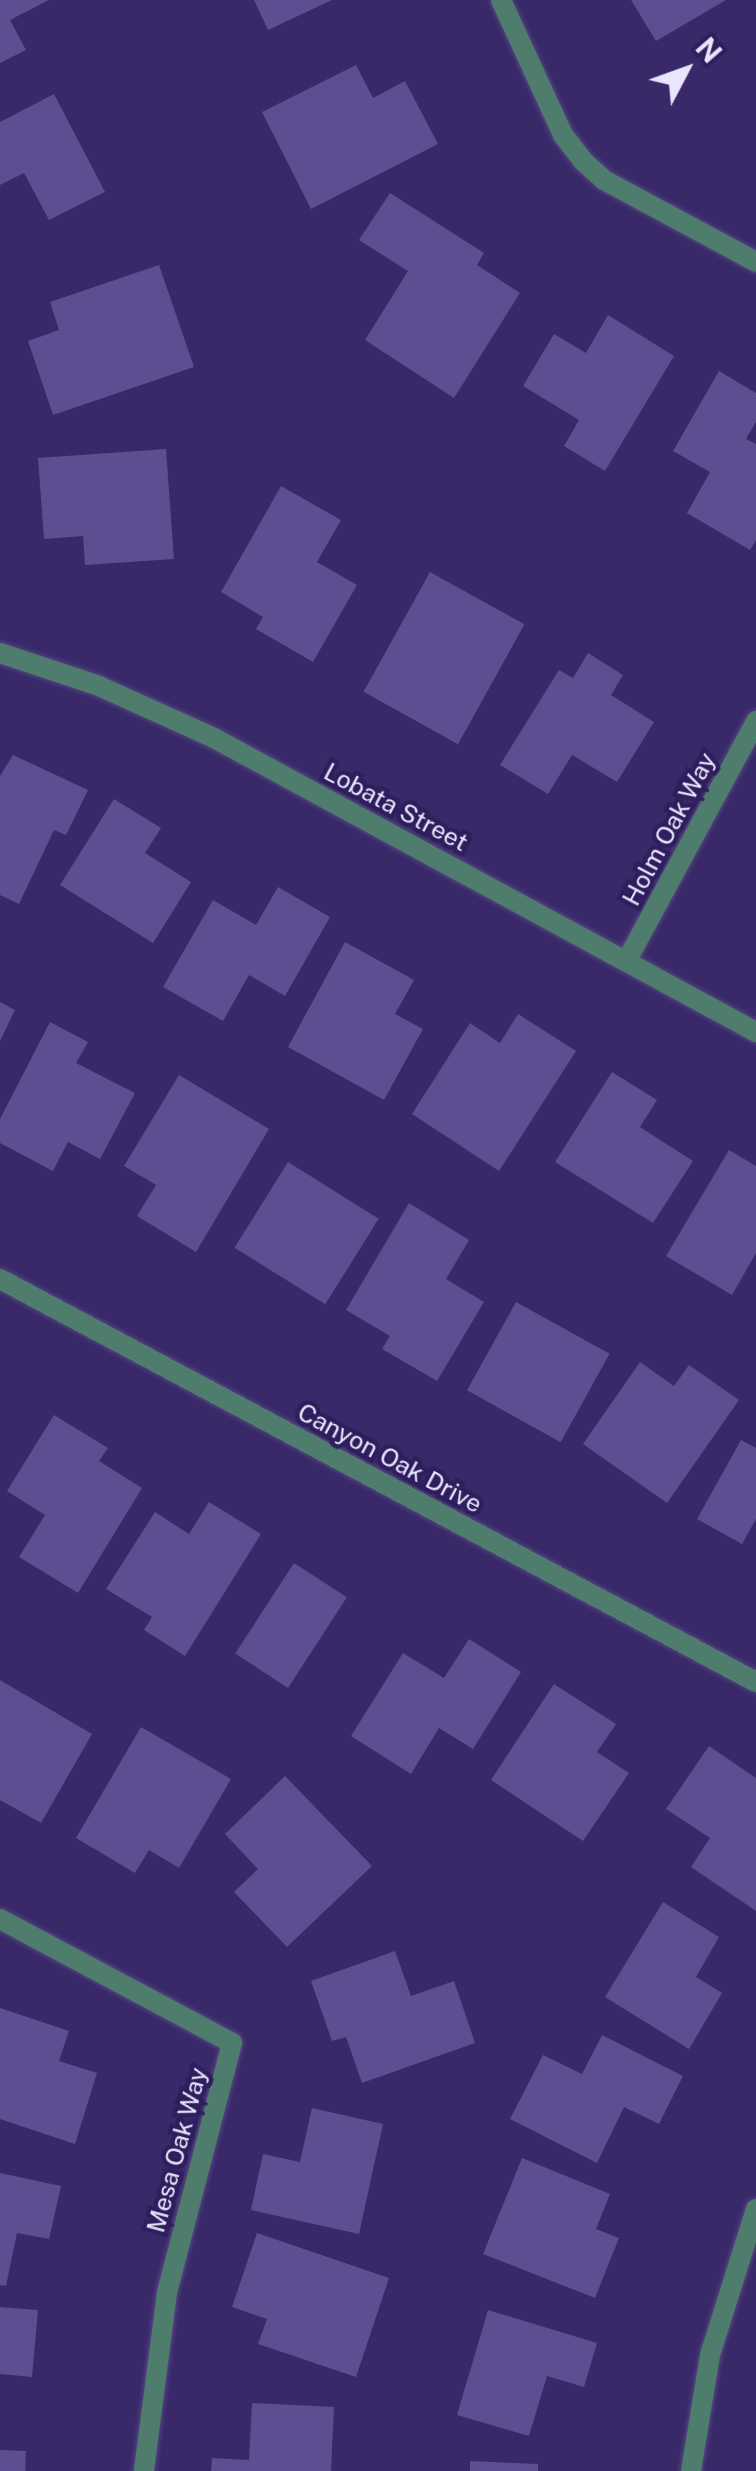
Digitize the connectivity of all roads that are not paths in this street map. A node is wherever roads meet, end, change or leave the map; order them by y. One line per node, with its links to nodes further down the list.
1 (501, 0): 2 (street)
2 (756, 262)
3 (0, 653): 5 (street, Lobata Street)
4 (756, 721): 5 (street, Holm Oak Way)
5 (627, 960): 6 (street, Lobata Street)
6 (756, 1032)
7 (0, 1279): 8 (street, Canyon Oak Drive)
8 (756, 1682)
9 (0, 1919): 11 (street, Mesa Oak Way)
10 (756, 2209): 12 (street)
11 (144, 2471)
12 (691, 2471)

